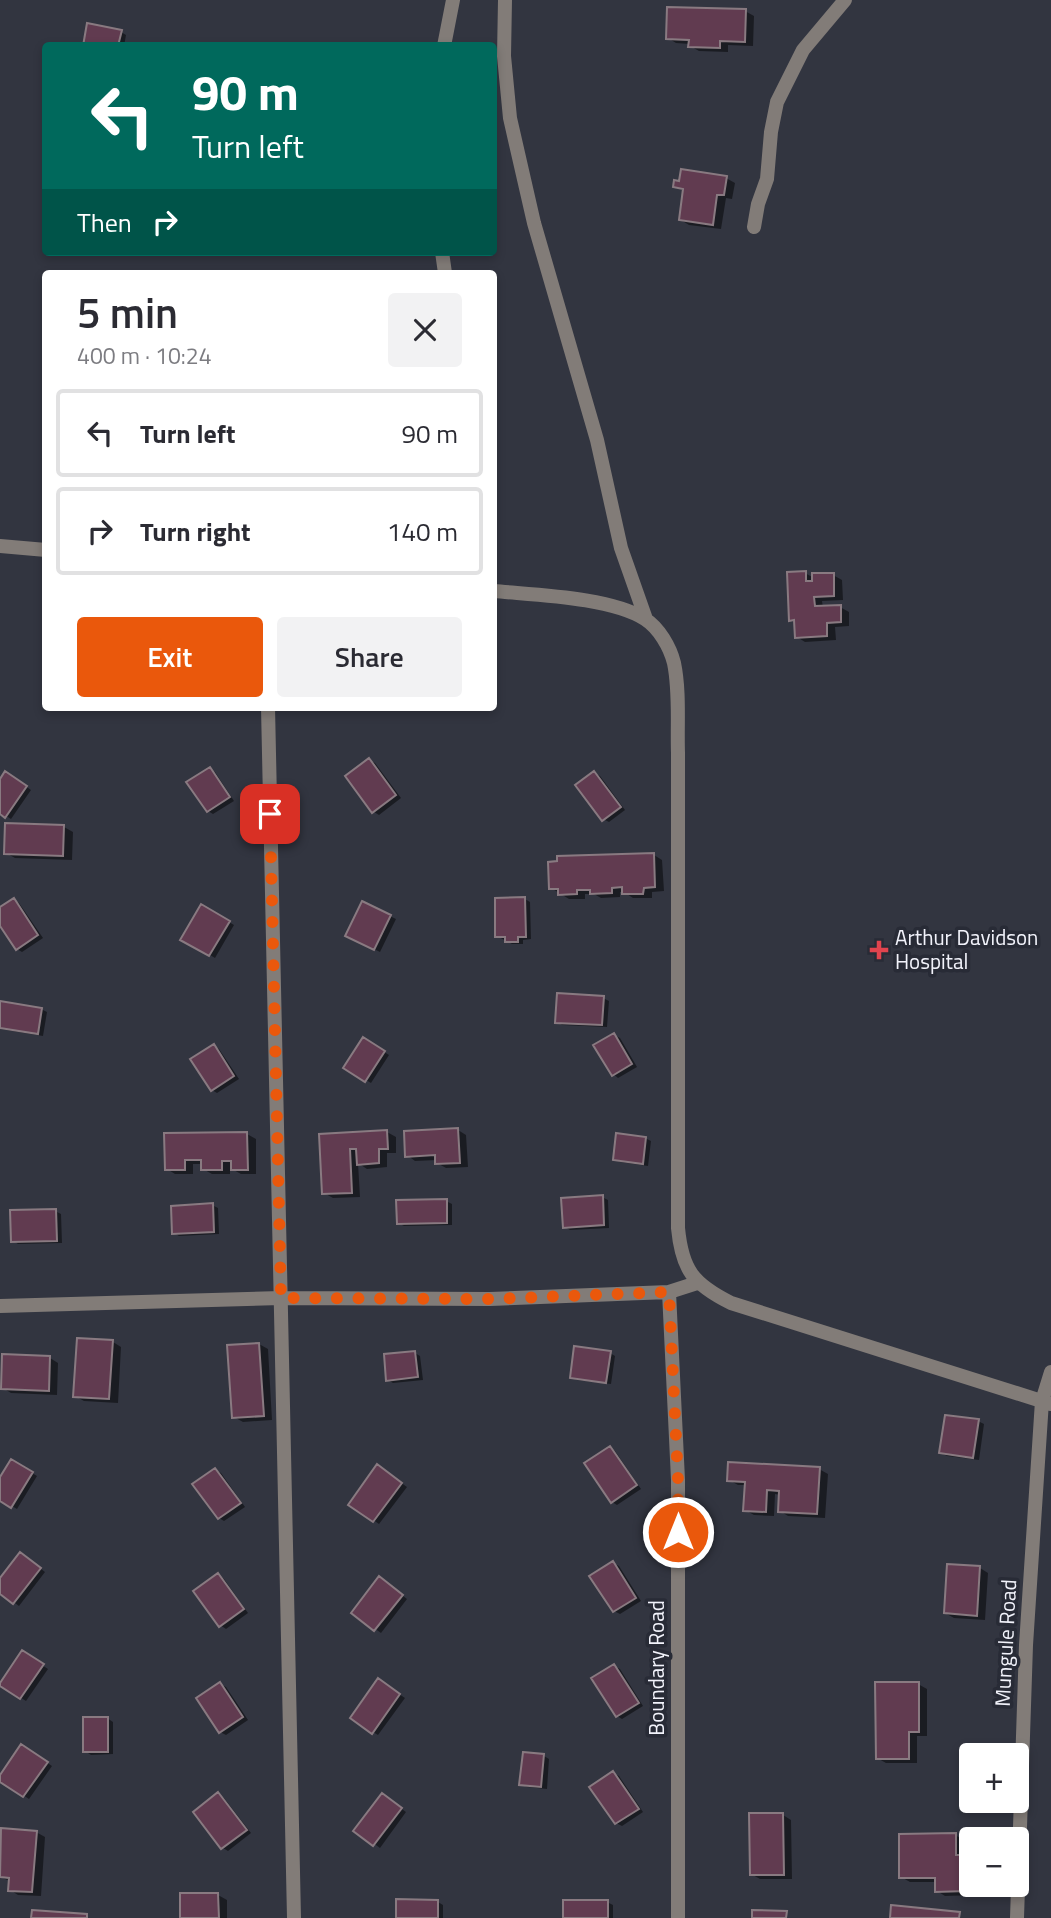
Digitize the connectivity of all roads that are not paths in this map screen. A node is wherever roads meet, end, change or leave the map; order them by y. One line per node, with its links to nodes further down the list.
1 (453, 0): 4 (street)
2 (505, 0): 9 (street)
3 (845, 0): 5 (street)
4 (445, 42)
5 (754, 227)
6 (0, 546): 7 (street)
7 (42, 550)
8 (497, 590): 9 (street)
9 (646, 619): 11 (street)
10 (268, 711): 13 (street)
11 (697, 1283): 12 (street); 16 (street)
12 (669, 1292): 13 (street); 18 (street, Boundary Road)
13 (281, 1298): 14 (street); 17 (street)
14 (0, 1306)
15 (1051, 1371): 16 (street, Mungule Road)
16 (1046, 1403): 19 (street, Mungule Road)
17 (293, 1918)
18 (678, 1918)
19 (1017, 1918)

